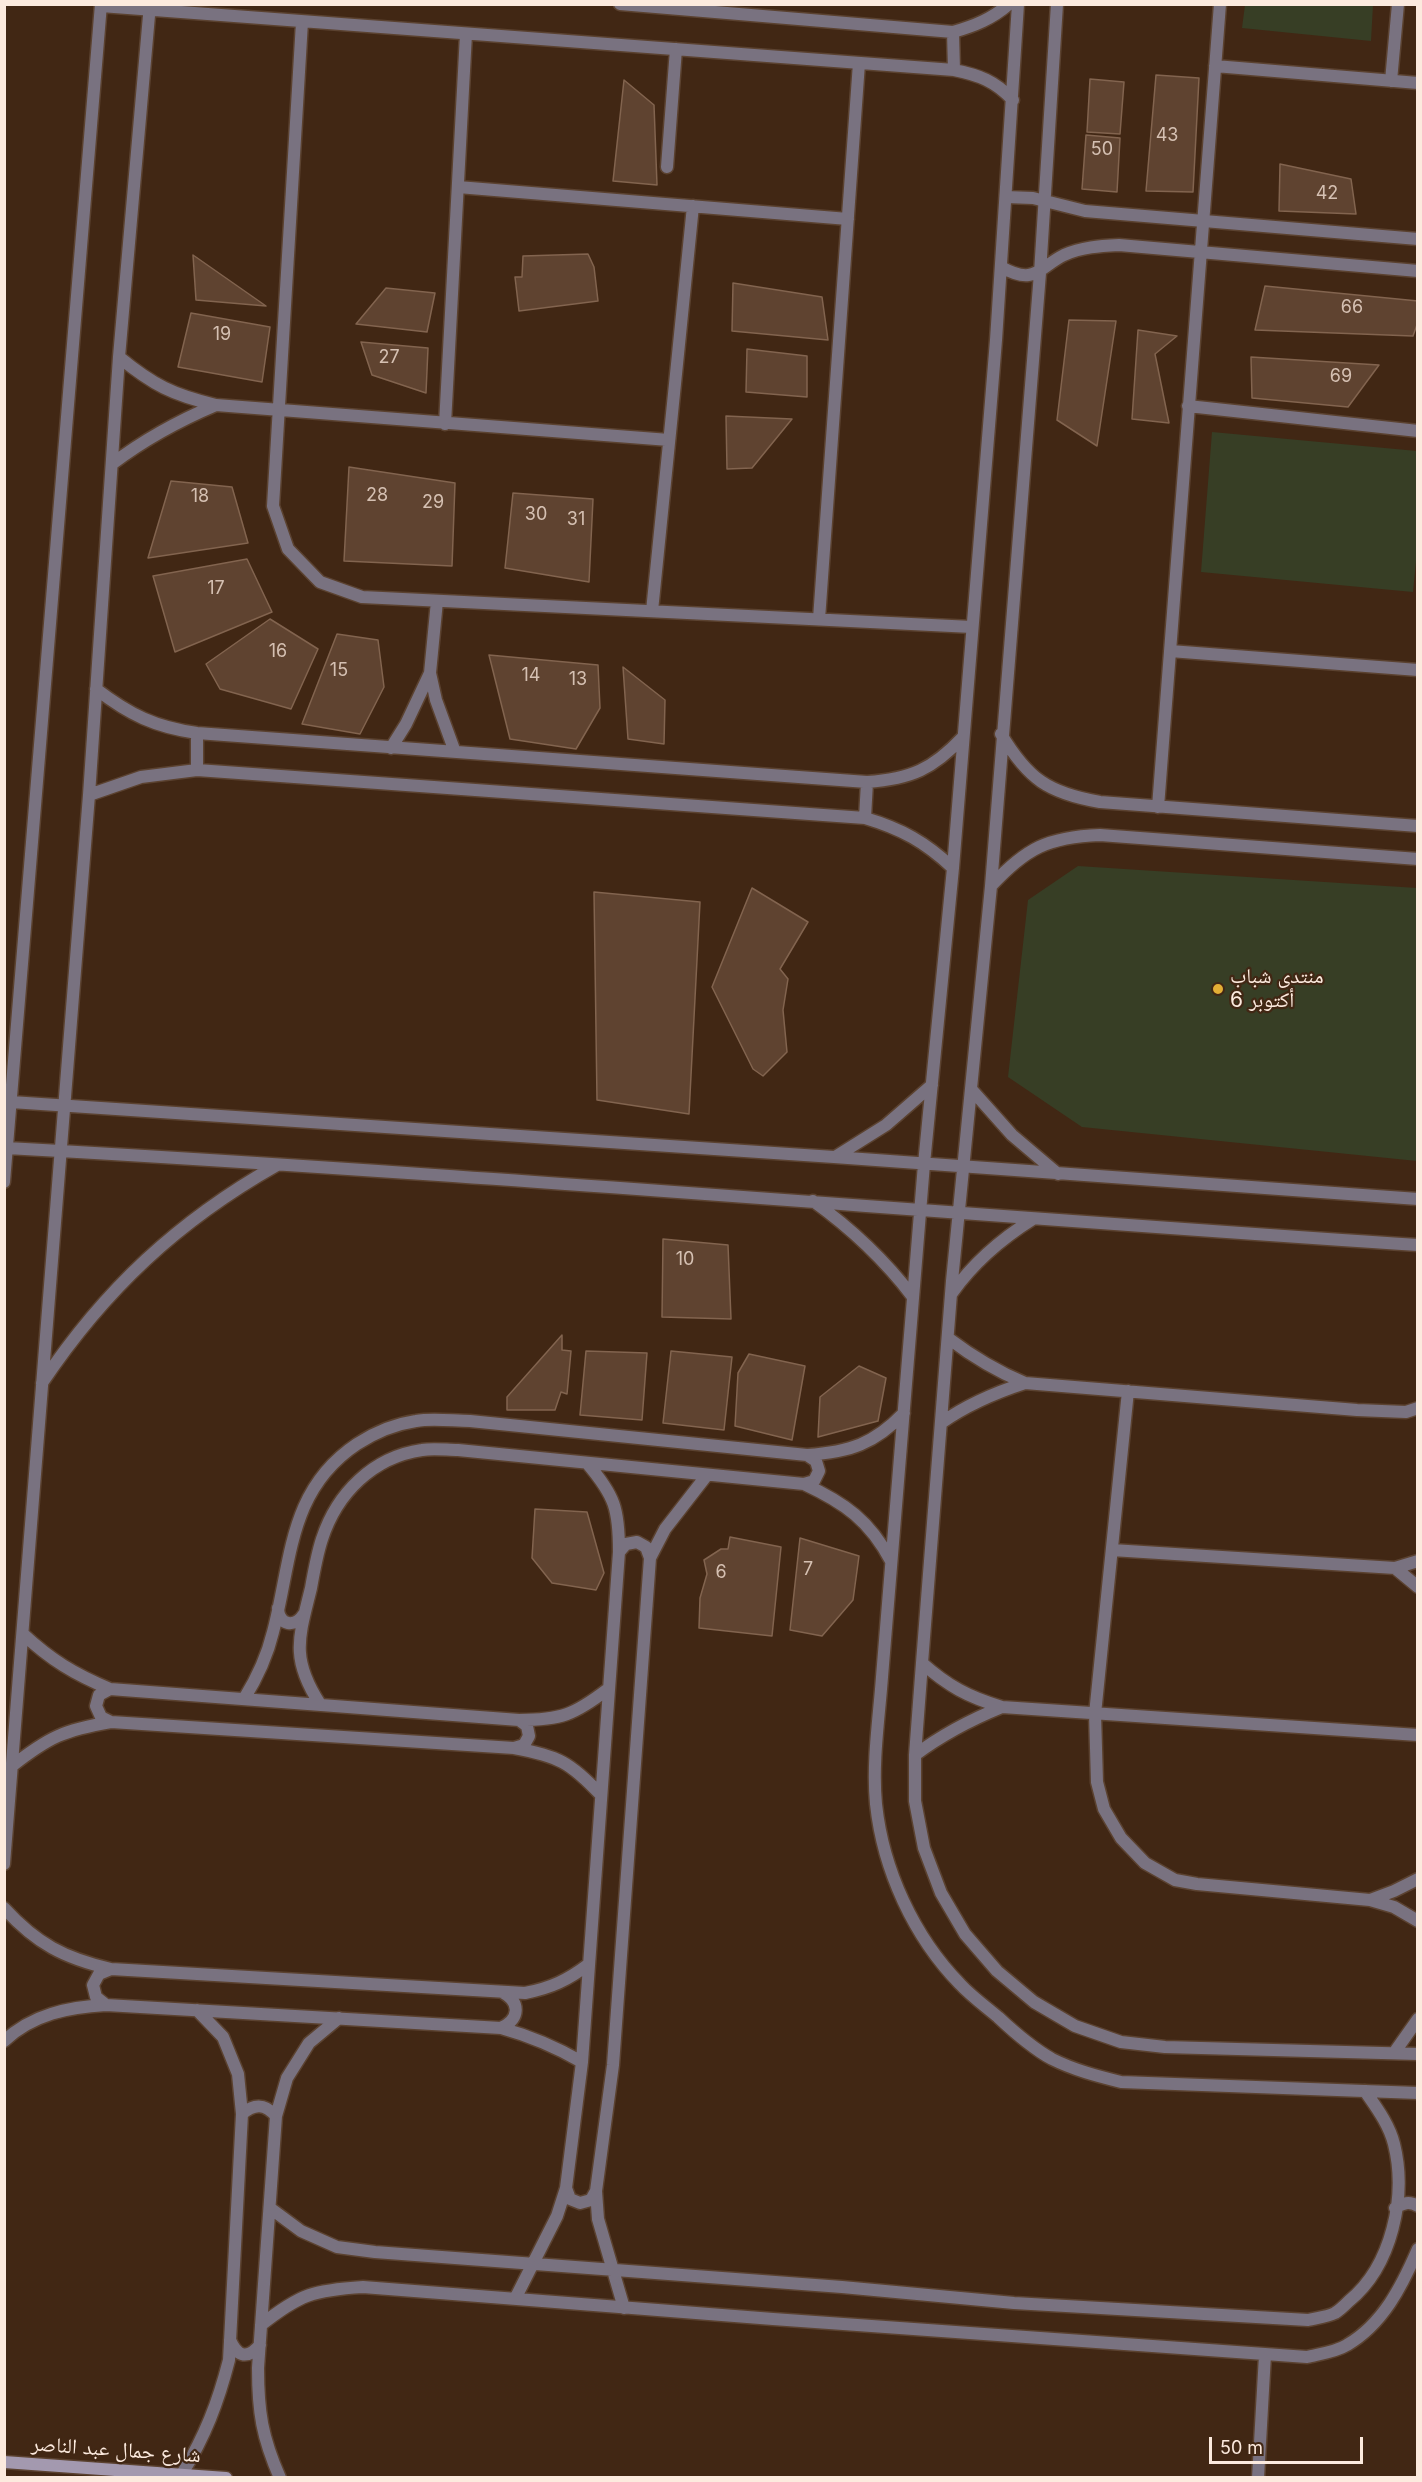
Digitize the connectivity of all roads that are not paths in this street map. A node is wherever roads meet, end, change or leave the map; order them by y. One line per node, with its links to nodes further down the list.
1 (620, 4): 10 (street)
2 (1009, 4): 10 (street)
3 (1017, 4): 18 (street)
4 (1057, 4): 22 (street)
5 (1220, 4): 14 (street)
6 (1398, 4): 16 (street)
7 (101, 5): 8 (street); 63 (street)
8 (149, 8): 9 (street); 31 (street)
9 (302, 22): 11 (street); 34 (street)
10 (953, 32): 15 (street)
11 (466, 34): 12 (street); 20 (street)
12 (676, 50): 13 (street); 19 (street)
13 (859, 63): 15 (street); 24 (street)
14 (1215, 66): 16 (street); 25 (street)
15 (954, 70): 18 (street)
16 (1391, 81): 17 (street)
17 (1418, 83)
18 (1013, 100): 21 (street)
19 (667, 167)
20 (458, 187): 23 (street); 35 (street)
21 (1006, 197): 22 (street); 28 (street)
22 (1044, 201): 25 (street); 30 (street)
23 (693, 206): 24 (street); 37 (street)
24 (848, 219): 41 (street)
25 (1202, 221): 26 (street); 27 (street)
26 (1418, 238)
27 (1199, 251): 29 (street); 30 (street); 33 (street)
28 (1001, 267): 30 (street); 42 (street)
29 (1418, 271)
30 (1040, 273): 48 (street)
31 (119, 357): 32 (street); 38 (street)
32 (216, 405): 34 (street); 38 (street)
33 (1188, 406): 36 (street); 43 (street)
34 (279, 411): 35 (street); 39 (street)
35 (445, 424): 37 (street)
36 (1418, 431)
37 (669, 440): 40 (street)
38 (112, 464): 46 (street)
39 (437, 600): 40 (street); 45 (street)
40 (652, 611): 41 (street)
41 (819, 619): 42 (street)
42 (972, 627): 49 (street)
43 (1170, 651): 44 (street); 55 (street)
44 (1418, 670)
45 (430, 673): 50 (street); 51 (street)
46 (96, 689): 47 (street); 54 (street)
47 (197, 733): 50 (street); 52 (street)
48 (1001, 734): 55 (street); 60 (street)
49 (963, 737): 53 (street); 59 (street)
50 (391, 748): 51 (street)
51 (455, 752): 53 (street)
52 (197, 770): 54 (street); 56 (street)
53 (867, 782): 56 (street)
54 (88, 795): 64 (street)
55 (1158, 807): 57 (street)
56 (865, 818): 59 (street)
57 (1418, 826)
58 (1418, 858): 60 (street)
59 (953, 868): 61 (street)
60 (991, 886): 62 (street)
61 (932, 1084): 67 (street); 68 (street)
62 (971, 1089): 70 (street); 71 (street)
63 (10, 1102): 64 (street); 65 (street)
64 (63, 1106): 66 (street); 67 (street)
65 (6, 1148): 66 (street); 72 (street)
66 (59, 1151): 69 (street); 83 (street)
67 (834, 1157): 68 (street)
68 (924, 1164): 70 (street); 75 (street)
69 (277, 1165): 74 (street); 83 (street)
70 (962, 1167): 71 (street); 76 (street)
71 (1059, 1174): 73 (street)
72 (4, 1182)
73 (1418, 1199)
74 (812, 1201): 75 (street); 80 (street)
75 (920, 1208): 76 (street); 80 (street)
76 (958, 1212): 77 (street); 79 (street)
77 (1033, 1219): 78 (street); 79 (street)
78 (1418, 1245)
79 (951, 1294): 81 (street)
80 (913, 1297): 86 (street)
81 (948, 1338): 82 (street); 88 (street)
82 (1025, 1383): 84 (street); 88 (street)
83 (42, 1384): 102 (street)
84 (1128, 1391): 85 (street); 93 (street)
85 (1412, 1410): 87 (street)
86 (904, 1413): 89 (street); 96 (street)
87 (1418, 1419)
88 (941, 1423): 103 (street)
89 (807, 1455): 92 (street); 100 (street)
90 (587, 1463): 91 (street); 94 (street); 101 (street)
91 (707, 1474): 92 (street); 95 (street)
92 (804, 1484): 96 (street)
93 (1112, 1550): 98 (street); 109 (street)
94 (619, 1552): 95 (street); 105 (street)
95 (650, 1558): 139 (street)
96 (891, 1561): 134 (street)
97 (1418, 1561): 98 (street)
98 (1395, 1568): 99 (street)
99 (1418, 1587)
100 (278, 1606): 101 (street); 106 (street)
101 (304, 1614): 107 (street)
102 (23, 1634): 104 (street); 115 (street)
103 (922, 1663): 108 (street); 114 (street)
104 (110, 1689): 106 (street); 111 (street)
105 (608, 1689): 110 (street); 116 (street)
106 (244, 1699): 107 (street)
107 (320, 1704): 110 (street)
108 (1002, 1707): 109 (street); 114 (street)
109 (1095, 1714): 112 (street); 119 (street)
110 (519, 1720): 113 (street)
111 (111, 1722): 113 (street); 115 (street)
112 (1418, 1735)
113 (514, 1748): 116 (street)
114 (915, 1755): 131 (street)
115 (12, 1766): 117 (street)
116 (601, 1795): 122 (street)
117 (4, 1864)
118 (1418, 1880): 119 (street)
119 (1370, 1900): 121 (street)
120 (4, 1908): 123 (street)
121 (1418, 1921)
122 (589, 1964): 124 (street); 133 (street)
123 (111, 1969): 124 (street); 125 (street)
124 (501, 1991): 129 (street)
125 (106, 2005): 126 (street); 130 (street)
126 (197, 2010): 127 (street); 136 (street)
127 (339, 2018): 129 (street); 137 (street)
128 (1418, 2019): 131 (street)
129 (501, 2028): 133 (street)
130 (4, 2041)
131 (1394, 2053): 132 (street)
132 (1418, 2054)
133 (582, 2062): 138 (street)
134 (1365, 2091): 135 (street); 142 (street)
135 (1418, 2093)
136 (242, 2114): 137 (street); 149 (street)
137 (276, 2116): 141 (street)
138 (566, 2188): 139 (street); 144 (street)
139 (596, 2191): 145 (street)
140 (1418, 2206): 142 (street)
141 (270, 2208): 144 (street); 148 (street)
142 (1395, 2208): 145 (street)
143 (1418, 2249): 151 (street)
144 (531, 2265): 145 (street); 146 (street)
145 (613, 2270): 147 (street)
146 (515, 2299): 147 (street); 148 (street)
147 (624, 2308): 151 (street)
148 (261, 2325): 150 (street)
149 (230, 2340): 150 (street); 153 (street)
150 (260, 2345): 155 (street)
151 (1265, 2355): 156 (street)
152 (4, 2462): 153 (main road, شارع جمال عبد الناصر)
153 (182, 2474): 154 (main road, شارع جمال عبد الناصر)
154 (226, 2478)
155 (280, 2478)
156 (1258, 2478)

